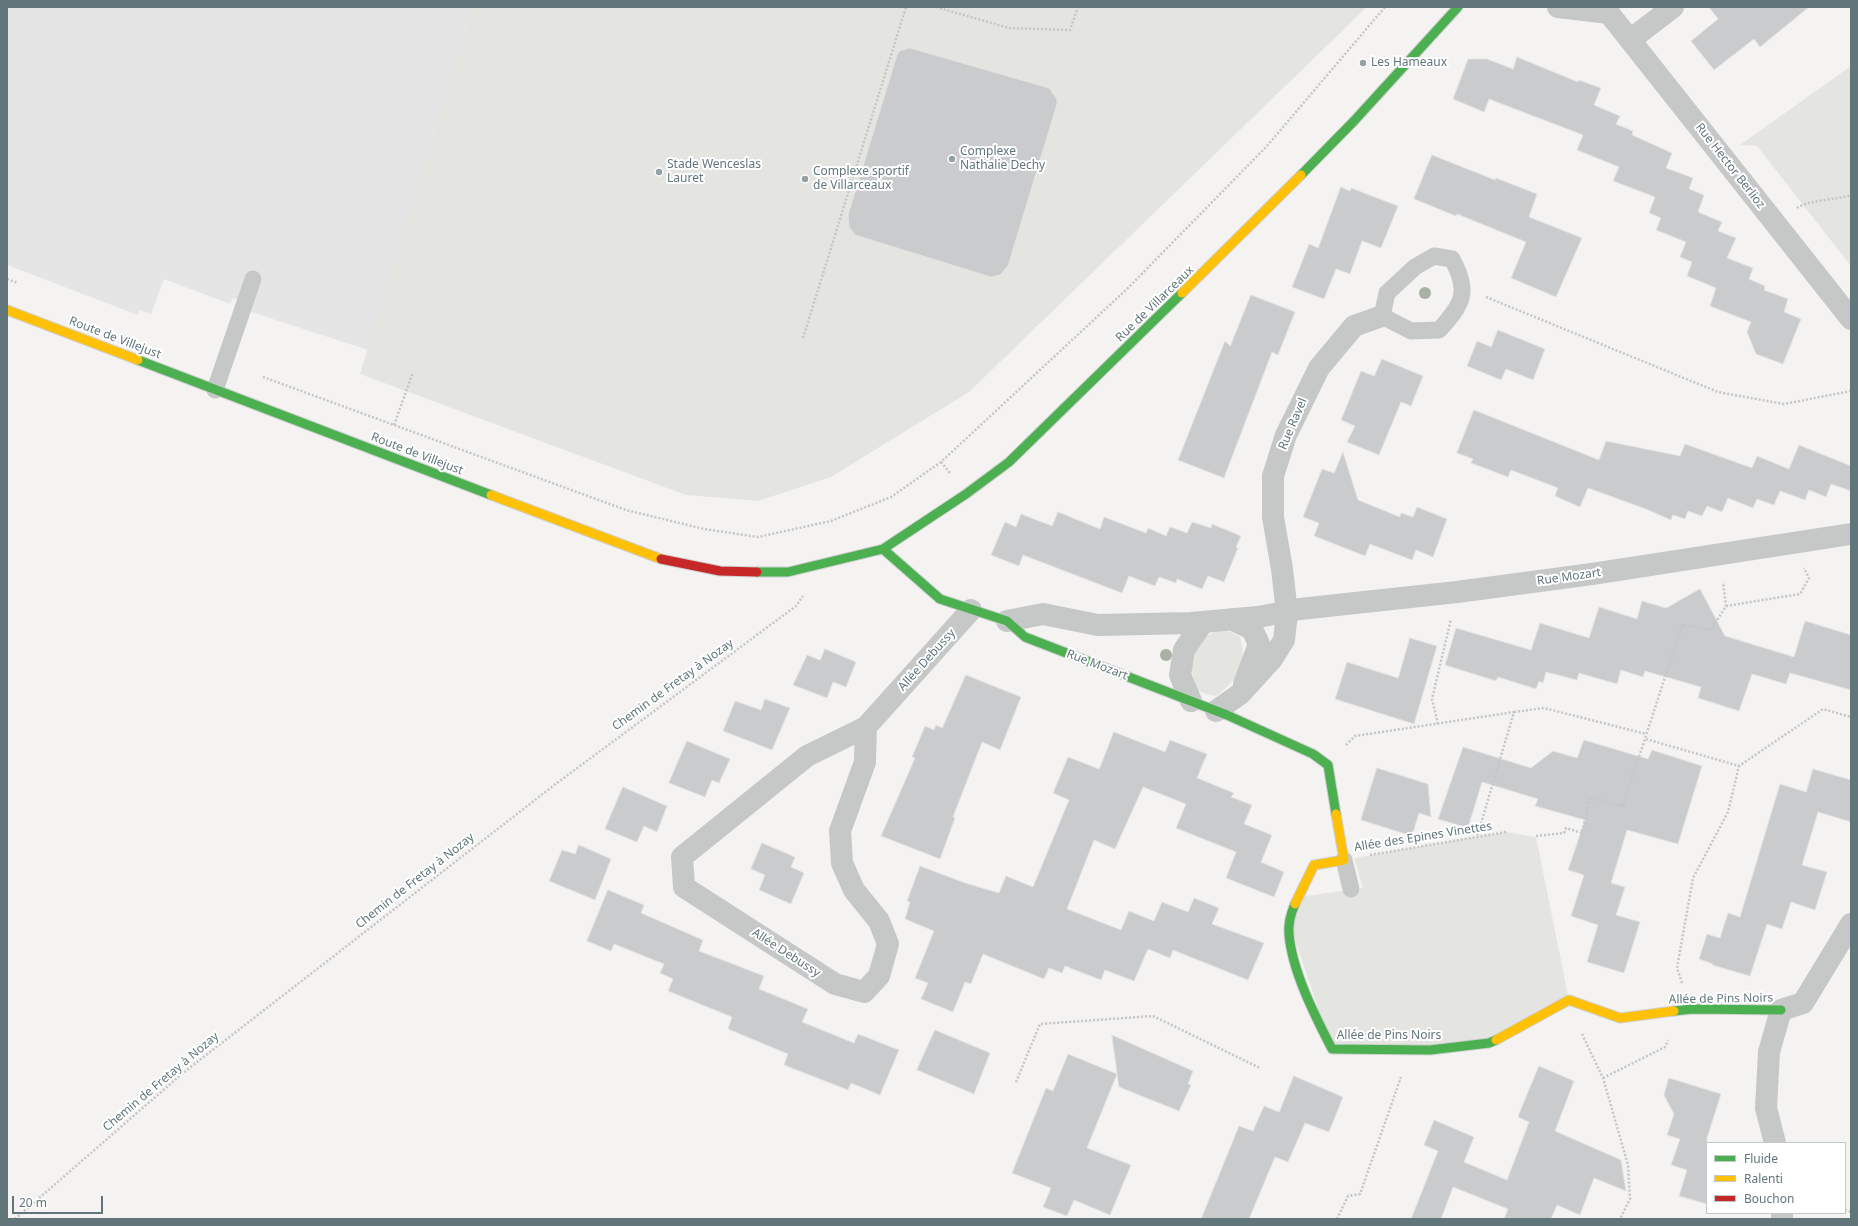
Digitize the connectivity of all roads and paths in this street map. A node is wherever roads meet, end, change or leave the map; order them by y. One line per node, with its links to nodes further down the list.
1 (906, 7): 19 (path)
2 (936, 7): 3 (path)
3 (1078, 7)
4 (1386, 7): 24 (path)
5 (1458, 7): 27 (street, Rue de Villarceaux)
6 (1558, 7): 8 (street, Rue Hector Berlioz)
7 (1673, 7): 9 (street)
8 (1606, 10): 9 (street, Rue Hector Berlioz)
9 (1630, 40): 11 (street, Rue Hector Berlioz)
10 (1851, 195): 11 (path)
11 (1776, 224): 18 (street, Rue Hector Berlioz)
12 (7, 279): 14 (path)
13 (253, 279): 20 (lane)
14 (24, 286)
15 (1462, 297): 17 (lane); 17 (lane); 23 (path)
16 (7, 310): 22 (street, Route de Villejust)
17 (1382, 316): 33 (street, Rue Ravel)
18 (1851, 319)
19 (803, 338)
20 (224, 362): 22 (lane); 24 (path)
21 (413, 372): 24 (path)
22 (215, 390): 29 (street, Route de Villejust)
23 (1851, 390)
24 (394, 425)
25 (1851, 534): 26 (street, Rue Mozart)
26 (1792, 544): 28 (street, Rue Mozart); 31 (path)
27 (883, 550): 29 (street, Rue de Villarceaux); 32 (street, Rue Mozart)
28 (1720, 554): 30 (street, Rue Mozart); 31 (path)
29 (828, 563): 63 (path, Chemin de Fretay à Nozay)
30 (1457, 592): 33 (street, Rue Mozart); 42 (path)
31 (1726, 606): 44 (path)
32 (971, 610): 35 (street, Rue Mozart); 43 (street, Allée Debussy)
33 (1287, 613): 34 (street, Rue Mozart); 37 (street)
34 (1231, 619): 36 (street, Rue Mozart); 37 (street)
35 (1007, 621): 36 (street, Rue Mozart); 38 (street, Rue Mozart)
36 (1203, 622): 38 (street)
37 (1240, 694): 39 (street)
38 (1191, 701): 39 (street, Rue Mozart)
39 (1216, 711): 46 (street, Rue Mozart)
40 (1514, 712): 42 (path); 44 (path); 50 (path)
41 (1851, 717): 47 (path)
42 (1438, 724): 46 (path)
43 (866, 727): 43 (street, Allée Debussy)
44 (1646, 734): 45 (path)
45 (1646, 739): 47 (path); 49 (path)
46 (1328, 765): 51 (street)
47 (1739, 766): 55 (path)
48 (1506, 832): 50 (path, Allée des Epines Vinettes)
49 (1536, 836)
50 (1477, 837): 51 (path, Allée des Epines Vinettes)
51 (1344, 860): 52 (lane); 58 (street, Allée de Pins Noirs)
52 (1351, 889)
53 (1851, 924): 56 (street)
54 (1569, 1000): 57 (street, Allée de Pins Noirs); 58 (street, Allée de Pins Noirs); 60 (path)
55 (1692, 1009): 56 (street, Allée de Pins Noirs); 57 (street, Allée de Pins Noirs)
56 (1781, 1010): 62 (street)
57 (1668, 1011): 60 (path)
58 (1411, 1050): 64 (path)
59 (1260, 1068): 61 (path)
60 (1603, 1078): 65 (path)
61 (1016, 1082)
62 (1775, 1142)
63 (15, 1219)
64 (1337, 1219)
65 (1620, 1219)

